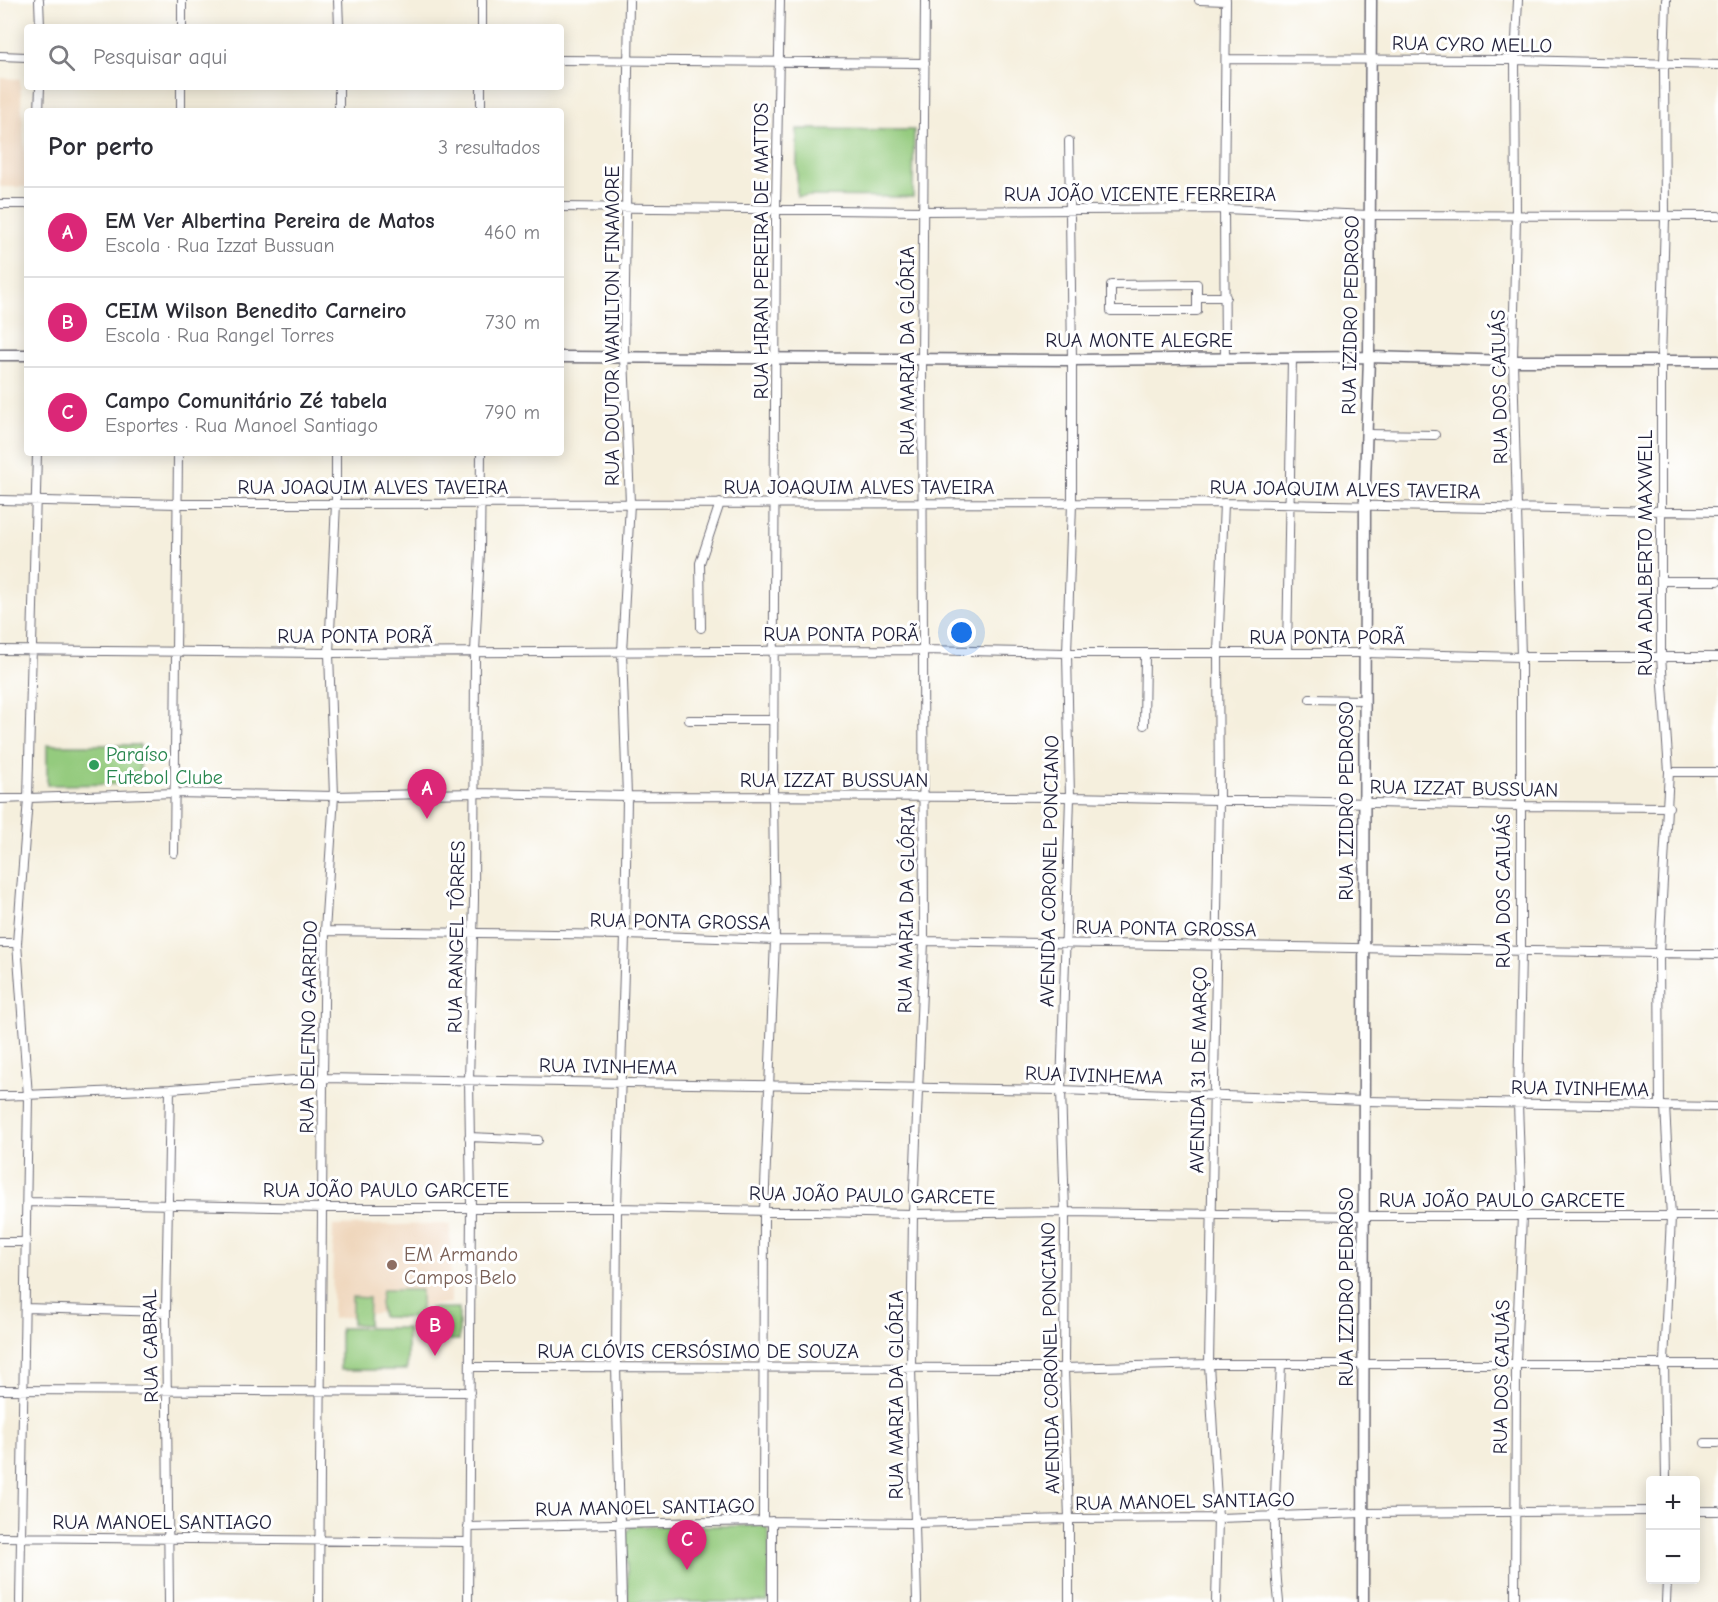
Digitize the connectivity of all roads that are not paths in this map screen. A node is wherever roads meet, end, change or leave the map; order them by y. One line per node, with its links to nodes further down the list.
1 (39, 0): 13 (street)
2 (182, 0): 14 (street)
3 (338, 0): 15 (street)
4 (482, 0): 16 (street)
5 (629, 0): 23 (street, RUA DOUTOR WANILTON FINAMORE)
6 (780, 0): 24 (street, RUA HIRAN PEREIRA DE MATTOS)
7 (925, 0): 25 (street, RUA MARIA DA GLÓRIA)
8 (1199, 0): 9 (street)
9 (1226, 0): 19 (street)
10 (1371, 0): 21 (street, RUA IZIDRO PEDROSO)
11 (1518, 0): 22 (street, RUA DOS CAIUÁS)
12 (1666, 0): 26 (street, RUA ADALBERTO MAXWELL)
13 (40, 24)
14 (182, 24)
15 (339, 24)
16 (482, 24)
17 (0, 56): 18 (street)
18 (24, 57)
19 (1226, 59): 21 (street, RUA CYRO MELLO); 43 (street)
20 (564, 60): 23 (street)
21 (1371, 60): 22 (street, RUA CYRO MELLO); 45 (street, RUA IZIDRO PEDROSO)
22 (1515, 60): 26 (street, RUA CYRO MELLO); 46 (street, RUA DOS CAIUÁS)
23 (629, 61): 24 (street); 40 (street, RUA DOUTOR WANILTON FINAMORE)
24 (779, 62): 25 (street); 41 (street, RUA HIRAN PEREIRA DE MATTOS)
25 (925, 63): 44 (street, RUA MARIA DA GLÓRIA)
26 (1664, 64): 27 (street, RUA CYRO MELLO); 48 (street, RUA ADALBERTO MAXWELL)
27 (1718, 65)
28 (40, 90): 32 (street)
29 (182, 90): 33 (street)
30 (339, 90): 34 (street)
31 (481, 90): 35 (street)
32 (39, 108)
33 (181, 108)
34 (339, 108)
35 (481, 108)
36 (1069, 141): 42 (street, AVENIDA CORONEL PONCIANO)
37 (0, 204): 38 (street)
38 (24, 204)
39 (564, 207): 40 (street, RUA JOÃO VICENTE FERREIRA)
40 (626, 207): 41 (street, RUA JOÃO VICENTE FERREIRA); 53 (street, RUA DOUTOR WANILTON FINAMORE)
41 (776, 209): 44 (street, RUA JOÃO VICENTE FERREIRA); 57 (street, RUA HIRAN PEREIRA DE MATTOS)
42 (1070, 209): 43 (street, RUA JOÃO VICENTE FERREIRA); 44 (street, RUA JOÃO VICENTE FERREIRA); 60 (street, AVENIDA CORONEL PONCIANO)
43 (1224, 209): 45 (street, RUA JOÃO VICENTE FERREIRA); 50 (street)
44 (924, 211): 55 (street, RUA MARIA DA GLÓRIA)
45 (1369, 215): 46 (street, RUA JOÃO VICENTE FERREIRA); 56 (street, RUA IZIDRO PEDROSO)
46 (1516, 215): 48 (street, RUA JOÃO VICENTE FERREIRA); 61 (street, RUA DOS CAIUÁS)
47 (1718, 216): 48 (street, RUA JOÃO VICENTE FERREIRA)
48 (1665, 218): 62 (street, RUA ADALBERTO MAXWELL)
49 (1197, 297): 49 (street); 50 (street)
50 (1226, 297): 58 (street)
51 (0, 355): 52 (street)
52 (24, 355)
53 (624, 356): 54 (street, RUA MONTE ALEGRE); 57 (street, RUA MONTE ALEGRE); 74 (street, RUA DOUTOR WANILTON FINAMORE)
54 (564, 357)
55 (922, 357): 57 (street, RUA MONTE ALEGRE); 60 (street, RUA MONTE ALEGRE); 77 (street, RUA MARIA DA GLÓRIA)
56 (1369, 357): 59 (street, RUA MONTE ALEGRE); 61 (street, RUA MONTE ALEGRE); 64 (street, RUA IZIDRO PEDROSO)
57 (776, 358): 76 (street, RUA HIRAN PEREIRA DE MATTOS)
58 (1225, 358): 59 (street, RUA MONTE ALEGRE); 60 (street, RUA MONTE ALEGRE)
59 (1292, 358): 81 (street)
60 (1072, 360): 78 (street, AVENIDA CORONEL PONCIANO)
61 (1513, 361): 62 (street, RUA MONTE ALEGRE); 83 (street, RUA DOS CAIUÁS)
62 (1661, 361): 63 (street, RUA MONTE ALEGRE); 84 (street, RUA ADALBERTO MAXWELL)
63 (1718, 361)
64 (1366, 434): 65 (street); 82 (street, RUA IZIDRO PEDROSO)
65 (1435, 435)
66 (37, 456): 71 (street)
67 (178, 456): 80 (street)
68 (336, 456): 72 (street, RUA DELFINO GARRIDO)
69 (481, 456): 73 (street, RUA RANGEL TÔRRES)
70 (0, 500): 71 (street, RUA JOAQUIM ALVES TAVEIRA)
71 (37, 500): 80 (street, RUA JOAQUIM ALVES TAVEIRA); 91 (street)
72 (336, 503): 73 (street, RUA JOAQUIM ALVES TAVEIRA); 80 (street, RUA JOAQUIM ALVES TAVEIRA); 96 (street, RUA DELFINO GARRIDO)
73 (480, 503): 74 (street, RUA JOAQUIM ALVES TAVEIRA); 94 (street, RUA RANGEL TÔRRES)
74 (630, 503): 75 (street, RUA JOAQUIM ALVES TAVEIRA); 95 (street, RUA DOUTOR WANILTON FINAMORE)
75 (720, 503): 76 (street, RUA JOAQUIM ALVES TAVEIRA); 88 (street)
76 (775, 503): 77 (street, RUA JOAQUIM ALVES TAVEIRA); 93 (street, RUA HIRAN PEREIRA DE MATTOS)
77 (923, 503): 78 (street, RUA JOAQUIM ALVES TAVEIRA); 90 (street, RUA MARIA DA GLÓRIA)
78 (1072, 503): 79 (street, RUA JOAQUIM ALVES TAVEIRA); 97 (street, AVENIDA CORONEL PONCIANO)
79 (1224, 503): 81 (street, RUA JOAQUIM ALVES TAVEIRA); 98 (street, AVENIDA 31 DE MARÇO)
80 (178, 504): 92 (street)
81 (1289, 505): 82 (street, RUA JOAQUIM ALVES TAVEIRA); 99 (street)
82 (1365, 507): 83 (street, RUA JOAQUIM ALVES TAVEIRA); 100 (street, RUA IZIDRO PEDROSO)
83 (1517, 508): 84 (street, RUA JOAQUIM ALVES TAVEIRA); 103 (street, RUA DOS CAIUÁS)
84 (1660, 511): 85 (street, RUA JOAQUIM ALVES TAVEIRA); 86 (street, RUA ADALBERTO MAXWELL)
85 (1718, 512)
86 (1661, 581): 87 (street); 102 (street, RUA ADALBERTO MAXWELL)
87 (1718, 581)
88 (701, 628)
89 (0, 650): 91 (street, RUA PONTA PORÃ)
90 (924, 650): 93 (street, RUA PONTA PORÃ); 97 (street, RUA PONTA PORÃ); 117 (street, RUA MARIA DA GLÓRIA)
91 (33, 651): 92 (street, RUA PONTA PORÃ); 120 (street)
92 (176, 651): 96 (street, RUA PONTA PORÃ); 112 (street)
93 (774, 651): 95 (street, RUA PONTA PORÃ); 108 (street, RUA HIRAN PEREIRA DE MATTOS)
94 (475, 652): 95 (street, RUA PONTA PORÃ); 96 (street, RUA PONTA PORÃ); 113 (street, RUA RANGEL TÔRRES)
95 (621, 652): 115 (street, RUA DOUTOR WANILTON FINAMORE)
96 (329, 653): 114 (street, RUA DELFINO GARRIDO)
97 (1068, 653): 101 (street, RUA PONTA PORÃ); 118 (street, AVENIDA CORONEL PONCIANO)
98 (1218, 653): 99 (street, RUA PONTA PORÃ); 101 (street, RUA PONTA PORÃ); 121 (street, AVENIDA 31 DE MARÇO)
99 (1287, 653): 100 (street, RUA PONTA PORÃ)
100 (1365, 653): 103 (street, RUA PONTA PORÃ); 106 (street, RUA IZIDRO PEDROSO)
101 (1145, 654): 109 (street)
102 (1661, 656): 103 (street, RUA PONTA PORÃ); 104 (street, RUA PONTA PORÃ); 110 (street, RUA ADALBERTO MAXWELL)
103 (1521, 657): 123 (street, RUA DOS CAIUÁS)
104 (1718, 657)
105 (1310, 699): 106 (street)
106 (1364, 700): 122 (street, RUA IZIDRO PEDROSO)
107 (689, 720): 108 (street)
108 (774, 720): 116 (street, RUA HIRAN PEREIRA DE MATTOS)
109 (1144, 724)
110 (1669, 772): 111 (street); 124 (street, RUA ADALBERTO MAXWELL)
111 (1718, 772)
112 (175, 793): 114 (street, RUA IZZAT BUSSUAN); 120 (street, RUA IZZAT BUSSUAN); 125 (street)
113 (474, 793): 114 (street, RUA IZZAT BUSSUAN); 115 (street, RUA IZZAT BUSSUAN); 127 (street, RUA RANGEL TÔRRES)
114 (334, 796): 126 (street, RUA DELFINO GARRIDO)
115 (627, 796): 116 (street, RUA IZZAT BUSSUAN); 128 (street, RUA DOUTOR WANILTON FINAMORE)
116 (773, 796): 117 (street, RUA IZZAT BUSSUAN); 129 (street, RUA HIRAN PEREIRA DE MATTOS)
117 (924, 797): 118 (street, RUA IZZAT BUSSUAN); 130 (street, RUA MARIA DA GLÓRIA)
118 (1070, 797): 121 (street, RUA IZZAT BUSSUAN); 133 (street, AVENIDA CORONEL PONCIANO)
119 (0, 799): 120 (street, RUA IZZAT BUSSUAN)
120 (28, 799): 132 (street)
121 (1219, 800): 122 (street, RUA IZZAT BUSSUAN); 134 (street, AVENIDA 31 DE MARÇO)
122 (1364, 802): 123 (street, RUA IZZAT BUSSUAN); 135 (street, RUA IZIDRO PEDROSO)
123 (1520, 806): 124 (street, RUA IZZAT BUSSUAN); 136 (street, RUA DOS CAIUÁS)
124 (1668, 807): 137 (street, RUA ADALBERTO MAXWELL)
125 (174, 854)
126 (325, 931): 127 (street, RUA PONTA GROSSA); 139 (street, RUA DELFINO GARRIDO)
127 (473, 934): 128 (street, RUA PONTA GROSSA); 140 (street, RUA RANGEL TÔRRES)
128 (625, 935): 129 (street, RUA PONTA GROSSA); 141 (street, RUA DOUTOR WANILTON FINAMORE)
129 (775, 940): 130 (street, RUA PONTA GROSSA); 142 (street, RUA HIRAN PEREIRA DE MATTOS)
130 (924, 940): 133 (street, RUA PONTA GROSSA); 143 (street, RUA MARIA DA GLÓRIA)
131 (0, 943): 132 (street)
132 (18, 943): 147 (street)
133 (1065, 943): 134 (street, RUA PONTA GROSSA); 145 (street, AVENIDA CORONEL PONCIANO)
134 (1216, 946): 135 (street, RUA PONTA GROSSA); 148 (street, AVENIDA 31 DE MARÇO)
135 (1364, 948): 136 (street, RUA PONTA GROSSA); 149 (street, RUA IZIDRO PEDROSO)
136 (1521, 952): 137 (street, RUA PONTA GROSSA); 150 (street, RUA DOS CAIUÁS)
137 (1659, 953): 138 (street, RUA PONTA GROSSA); 151 (street, RUA ADALBERTO MAXWELL)
138 (1718, 954)
139 (322, 1078): 140 (street, RUA IVINHEMA); 144 (street, RUA IVINHEMA); 158 (street, RUA DELFINO GARRIDO)
140 (469, 1080): 141 (street, RUA IVINHEMA); 153 (street, RUA RANGEL TÔRRES)
141 (621, 1082): 142 (street, RUA IVINHEMA); 159 (street, RUA DOUTOR WANILTON FINAMORE)
142 (769, 1087): 143 (street, RUA IVINHEMA); 160 (street, RUA HIRAN PEREIRA DE MATTOS)
143 (918, 1088): 145 (street, RUA IVINHEMA); 162 (street, RUA MARIA DA GLÓRIA)
144 (170, 1089): 147 (street, RUA IVINHEMA); 156 (street, RUA CABRAL)
145 (1061, 1090): 148 (street, RUA IVINHEMA); 161 (street, AVENIDA CORONEL PONCIANO)
146 (0, 1096): 147 (street)
147 (28, 1096): 155 (street)
148 (1214, 1096): 149 (street, RUA IVINHEMA); 163 (street, AVENIDA 31 DE MARÇO)
149 (1364, 1101): 150 (street, RUA IVINHEMA); 164 (street, RUA IZIDRO PEDROSO)
150 (1518, 1104): 151 (street, RUA IVINHEMA); 165 (street, RUA DOS CAIUÁS)
151 (1663, 1106): 152 (street, RUA IVINHEMA); 166 (street, RUA ADALBERTO MAXWELL)
152 (1718, 1107)
153 (470, 1137): 154 (street); 157 (street, RUA RANGEL TÔRRES)
154 (538, 1140)
155 (27, 1202): 156 (street, RUA JOÃO PAULO GARCETE); 169 (street)
156 (167, 1206): 158 (street, RUA JOÃO PAULO GARCETE); 171 (street, RUA CABRAL)
157 (471, 1207): 158 (street, RUA JOÃO PAULO GARCETE); 159 (street, RUA JOÃO PAULO GARCETE); 179 (street, RUA RANGEL TÔRRES)
158 (322, 1208): 186 (street, RUA DELFINO GARRIDO)
159 (617, 1208): 160 (street, RUA JOÃO PAULO GARCETE); 178 (street, RUA DOUTOR WANILTON FINAMORE)
160 (764, 1211): 162 (street, RUA JOÃO PAULO GARCETE); 180 (street, RUA HIRAN PEREIRA DE MATTOS)
161 (1065, 1212): 162 (street, RUA JOÃO PAULO GARCETE); 163 (street, RUA JOÃO PAULO GARCETE); 182 (street, AVENIDA CORONEL PONCIANO)
162 (913, 1214): 181 (street, RUA MARIA DA GLÓRIA)
163 (1212, 1214): 164 (street, RUA JOÃO PAULO GARCETE); 174 (street, AVENIDA 31 DE MARÇO)
164 (1364, 1216): 165 (street, RUA JOÃO PAULO GARCETE); 176 (street, RUA IZIDRO PEDROSO)
165 (1522, 1216): 166 (street, RUA JOÃO PAULO GARCETE); 172 (street, RUA DOS CAIUÁS)
166 (1671, 1216): 167 (street, RUA JOÃO PAULO GARCETE); 173 (street, RUA ADALBERTO MAXWELL)
167 (1718, 1216)
168 (0, 1242): 169 (street)
169 (26, 1242): 170 (street)
170 (25, 1308): 171 (street); 184 (street)
171 (166, 1311): 185 (street, RUA CABRAL)
172 (1516, 1362): 173 (street, RUA CLÓVIS CERSÓSIMO DE SOUZA); 176 (street, RUA CLÓVIS CERSÓSIMO DE SOUZA); 191 (street, RUA DOS CAIUÁS)
173 (1664, 1362): 177 (street, RUA CLÓVIS CERSÓSIMO DE SOUZA); 190 (street, RUA ADALBERTO MAXWELL)
174 (1209, 1364): 175 (street, RUA CLÓVIS CERSÓSIMO DE SOUZA); 182 (street, RUA CLÓVIS CERSÓSIMO DE SOUZA); 197 (street, AVENIDA 31 DE MARÇO)
175 (1281, 1364): 176 (street, RUA CLÓVIS CERSÓSIMO DE SOUZA); 196 (street)
176 (1364, 1364): 195 (street, RUA IZIDRO PEDROSO)
177 (1718, 1364)
178 (616, 1366): 179 (street, RUA CLÓVIS CERSÓSIMO DE SOUZA); 180 (street, RUA CLÓVIS CERSÓSIMO DE SOUZA); 201 (street, RUA DOUTOR WANILTON FINAMORE)
179 (470, 1367): 187 (street, RUA RANGEL TÔRRES)
180 (764, 1367): 181 (street, RUA CLÓVIS CERSÓSIMO DE SOUZA); 199 (street, RUA HIRAN PEREIRA DE MATTOS)
181 (911, 1367): 182 (street, RUA CLÓVIS CERSÓSIMO DE SOUZA); 202 (street, RUA MARIA DA GLÓRIA)
182 (1064, 1368): 198 (street, AVENIDA CORONEL PONCIANO)
183 (0, 1390): 184 (street)
184 (25, 1390): 185 (street); 205 (street)
185 (167, 1391): 186 (street); 206 (street, RUA CABRAL)
186 (321, 1392): 187 (street); 207 (street, RUA DELFINO GARRIDO)
187 (470, 1392): 203 (street, RUA RANGEL TÔRRES)
188 (1705, 1443): 189 (street)
189 (1718, 1443)
190 (1666, 1476)
191 (1516, 1510): 192 (street, RUA MANOEL SANTIAGO); 195 (street, RUA MANOEL SANTIAGO); 221 (street, RUA DOS CAIUÁS)
192 (1646, 1511)
193 (1700, 1511): 194 (street)
194 (1718, 1511)
195 (1363, 1513): 196 (street, RUA MANOEL SANTIAGO); 220 (street, RUA IZIDRO PEDROSO)
196 (1276, 1516): 197 (street, RUA MANOEL SANTIAGO); 219 (street)
197 (1218, 1518): 198 (street, RUA MANOEL SANTIAGO); 218 (street, AVENIDA 31 DE MARÇO)
198 (1069, 1519): 202 (street, RUA MANOEL SANTIAGO); 217 (street, AVENIDA CORONEL PONCIANO)
199 (763, 1521): 200 (street, RUA MANOEL SANTIAGO); 201 (street, RUA MANOEL SANTIAGO)
200 (772, 1521): 202 (street, RUA MANOEL SANTIAGO); 215 (street)
201 (620, 1523): 203 (street, RUA MANOEL SANTIAGO); 214 (street, RUA DOUTOR WANILTON FINAMORE)
202 (913, 1523): 216 (street, RUA MARIA DA GLÓRIA)
203 (468, 1527): 208 (street, RUA RANGEL TÔRRES)
204 (0, 1537): 205 (street, RUA MANOEL SANTIAGO)
205 (21, 1537): 206 (street, RUA MANOEL SANTIAGO); 210 (street)
206 (169, 1539): 207 (street, RUA MANOEL SANTIAGO); 211 (street, RUA CABRAL)
207 (320, 1540): 208 (street, RUA MANOEL SANTIAGO); 212 (street, RUA DELFINO GARRIDO)
208 (467, 1542): 213 (street, RUA RANGEL TÔRRES)
209 (1666, 1584): 222 (street)
210 (21, 1602)
211 (169, 1602)
212 (319, 1602)
213 (468, 1602)
214 (622, 1602)
215 (772, 1602)
216 (917, 1602)
217 (1069, 1602)
218 (1216, 1602)
219 (1279, 1602)
220 (1363, 1602)
221 (1515, 1602)
222 (1666, 1602)

